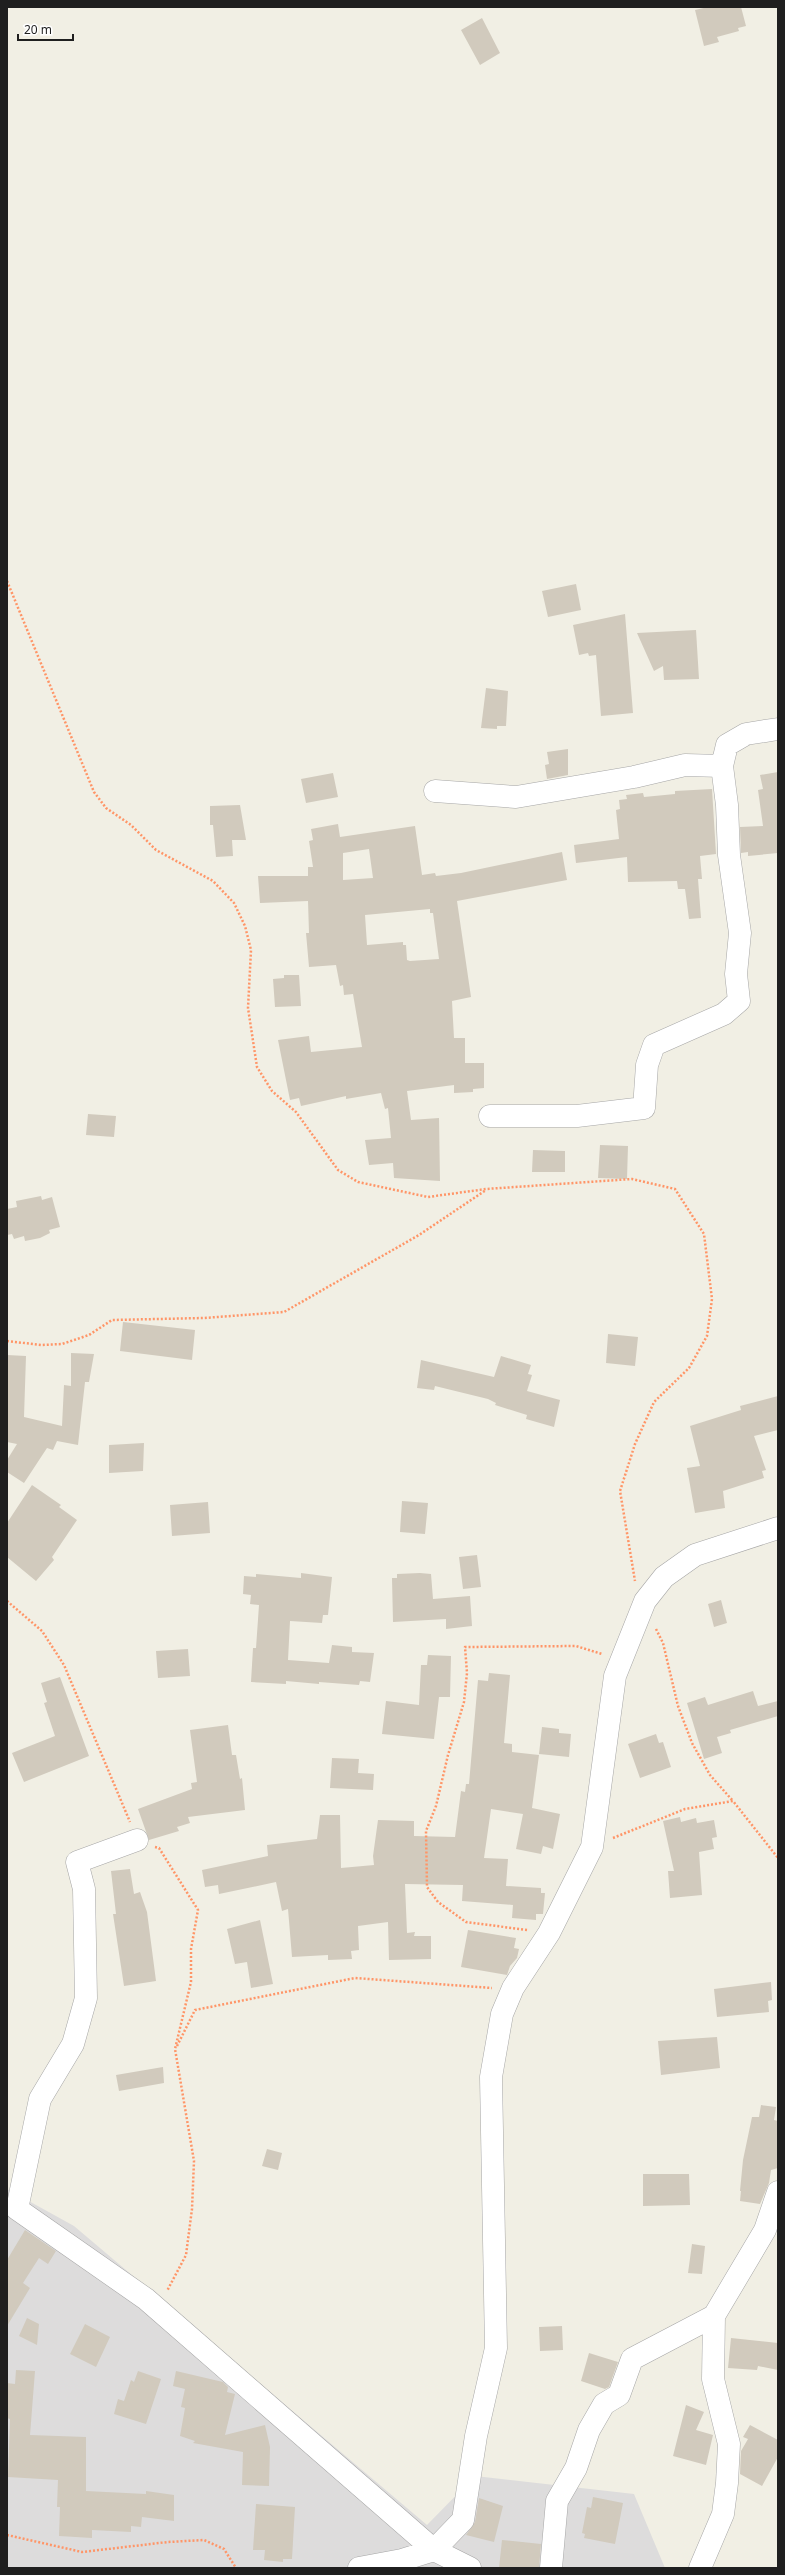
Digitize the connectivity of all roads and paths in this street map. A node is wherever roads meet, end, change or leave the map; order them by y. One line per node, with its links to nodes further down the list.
1 (7, 581): 6 (path)
2 (778, 729): 3 (street)
3 (722, 766): 4 (street); 5 (street)
4 (435, 791)
5 (490, 1116)
6 (486, 1189): 7 (path); 10 (path)
7 (7, 1341)
8 (778, 1528): 10 (street)
9 (7, 1601): 13 (path)
10 (645, 1601): 11 (street); 12 (path)
11 (620, 1660): 14 (street); 16 (path)
12 (733, 1801): 14 (path); 15 (path)
13 (137, 1840): 18 (path); 20 (street)
14 (592, 1847): 16 (street)
15 (778, 1858)
16 (549, 1933): 17 (street)
17 (513, 1988): 18 (path); 24 (street)
18 (175, 2049): 21 (path)
19 (778, 2192): 22 (street)
20 (12, 2206): 21 (street)
21 (158, 2310): 24 (street)
22 (714, 2316): 28 (street); 29 (street)
23 (7, 2535): 25 (path)
24 (434, 2550): 26 (street); 27 (street)
25 (236, 2568)
26 (359, 2568)
27 (470, 2568)
28 (551, 2568)
29 (700, 2568)

